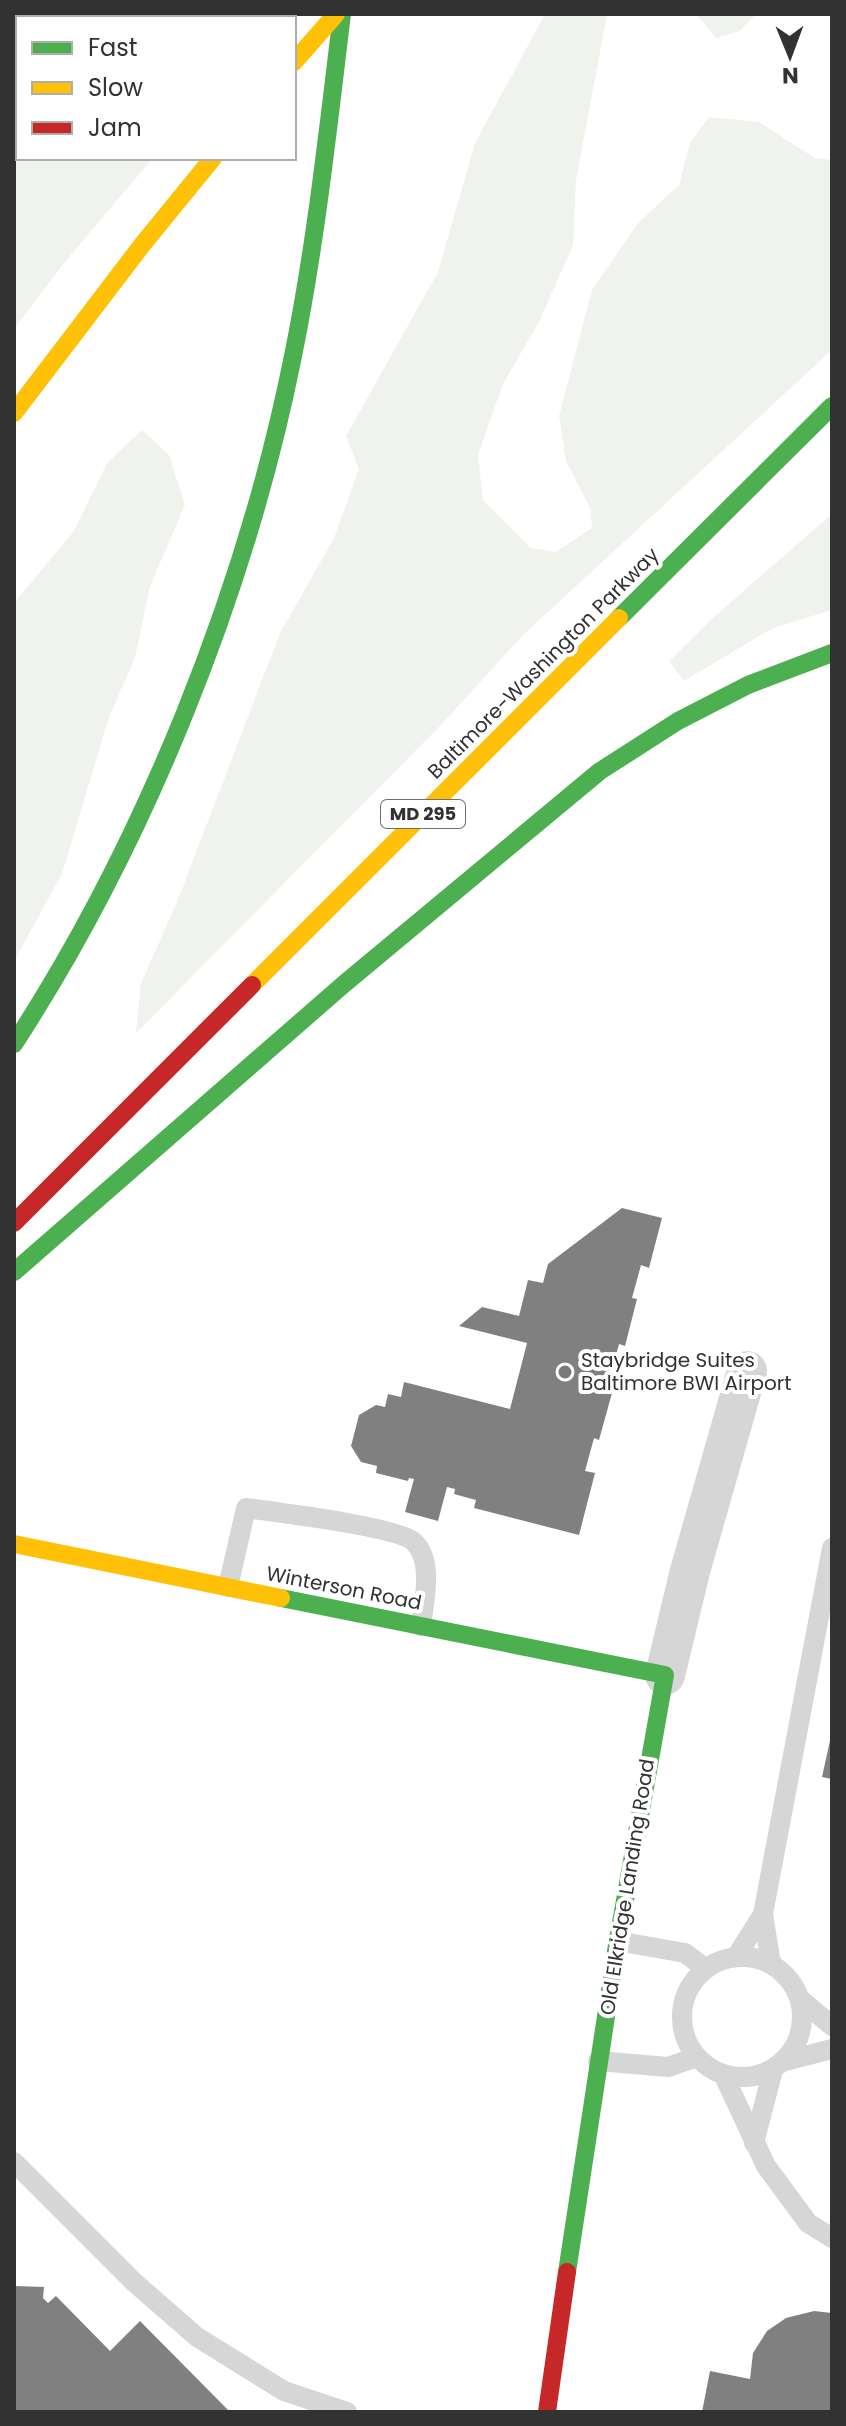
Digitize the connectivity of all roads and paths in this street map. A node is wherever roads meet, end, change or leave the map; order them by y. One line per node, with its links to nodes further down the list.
1 (339, 14): 2 (main road); 7 (main road)
2 (296, 60)
3 (211, 160): 5 (main road)
4 (832, 406): 8 (main road, Baltimore-Washington Parkway / MD 295)
5 (14, 413)
6 (832, 653): 9 (main road)
7 (14, 1044)
8 (14, 1223)
9 (14, 1272)
10 (747, 1371): 15 (street, Old Elkridge Landing Road)
11 (14, 1544): 13 (main road, Winterson Road)
12 (832, 1548): 16 (lane)
13 (228, 1587): 14 (main road, Winterson Road); 14 (lane)
14 (421, 1626): 15 (main road, Winterson Road)
15 (665, 1675): 17 (main road, Old Elkridge Landing Road)
16 (763, 1914): 18 (lane); 19 (lane)
17 (617, 1941): 20 (lane); 25 (main road, Old Elkridge Landing Road)
18 (736, 1957): 19 (lane); 20 (lane)
19 (771, 1964): 21 (lane)
20 (706, 1969): 24 (lane)
21 (800, 1999): 22 (lane); 26 (lane)
22 (832, 2026)
23 (832, 2049): 26 (lane)
24 (697, 2057): 25 (lane); 27 (lane)
25 (598, 2061): 32 (main road, Old Elkridge Landing Road)
26 (779, 2065): 27 (lane); 28 (lane)
27 (724, 2076): 28 (lane)
28 (754, 2143): 30 (lane)
29 (14, 2162): 31 (lane)
30 (832, 2238)
31 (347, 2412)
32 (547, 2412)

